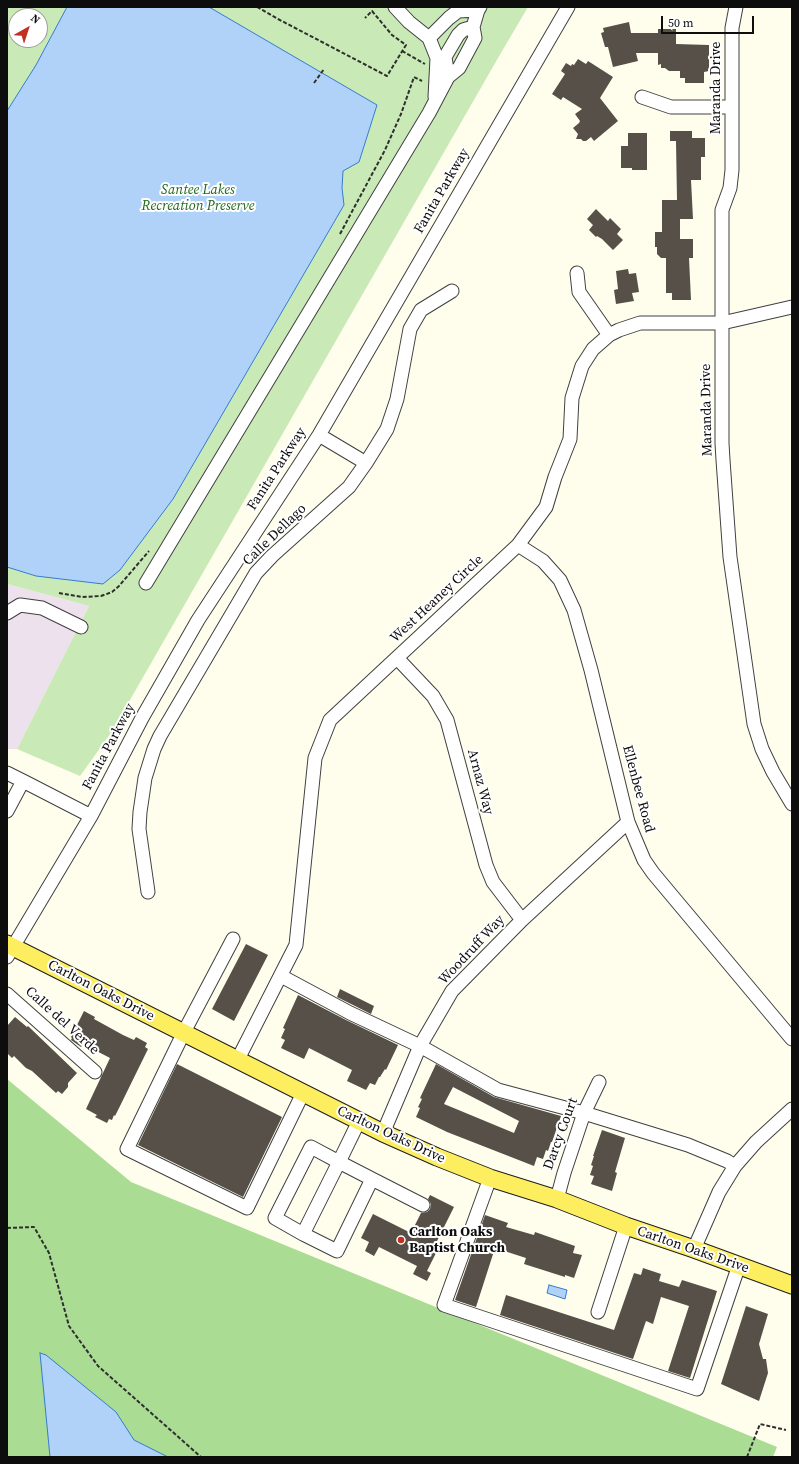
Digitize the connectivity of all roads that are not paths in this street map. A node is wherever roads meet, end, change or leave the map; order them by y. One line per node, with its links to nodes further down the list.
1 (394, 7): 5 (street)
2 (568, 7): 14 (street, Fanita Parkway)
3 (736, 7): 8 (street, Maranda Drive)
4 (479, 8): 5 (street); 7 (street)
5 (430, 38): 7 (street)
6 (642, 97): 8 (street)
7 (434, 103): 17 (street)
8 (732, 107): 12 (street, Maranda Drive)
9 (577, 273): 13 (street)
10 (452, 291): 15 (street, Calle Dellago)
11 (792, 307): 12 (street, West Heaney Circle)
12 (722, 323): 13 (street, West Heaney Circle); 23 (street, Maranda Drive)
13 (609, 335): 16 (street, West Heaney Circle)
14 (319, 435): 15 (street); 25 (street, Fanita Parkway)
15 (366, 463): 27 (street, Calle Dellago)
16 (518, 545): 20 (street, West Heaney Circle); 26 (street, Ellenbee Road)
17 (146, 584)
18 (7, 613): 19 (street)
19 (81, 627)
20 (397, 658): 28 (street, Arnaz Way); 31 (street, West Heaney Circle)
21 (7, 773): 22 (street)
22 (23, 781): 24 (street); 25 (street)
23 (792, 804)
24 (7, 811)
25 (92, 816): 30 (street, Fanita Parkway)
26 (628, 822): 28 (street, Woodruff Way); 34 (street, Ellenbee Road)
27 (148, 892)
28 (522, 920): 35 (street, Woodruff Way)
29 (233, 939): 33 (street)
30 (9, 950): 33 (main road, Carlton Oaks Drive)
31 (281, 976): 35 (street); 36 (street, West Heaney Circle)
32 (7, 994): 37 (street, Calle del Verde)
33 (184, 1032): 36 (main road, Carlton Oaks Drive); 39 (street)
34 (792, 1038)
35 (420, 1046): 41 (street); 43 (street, Woodruff Way)
36 (238, 1060): 39 (main road, Carlton Oaks Drive)
37 (95, 1072)
38 (599, 1082): 41 (street, Darcy Court)
39 (303, 1093): 42 (main road, Carlton Oaks Drive)
40 (792, 1110): 45 (street)
41 (584, 1113): 45 (street); 48 (street, Darcy Court)
42 (359, 1121): 43 (main road, Carlton Oaks Drive); 44 (street)
43 (384, 1134): 46 (main road, Carlton Oaks Drive)
44 (339, 1162): 47 (street); 51 (street); 51 (street)
45 (735, 1166): 52 (street)
46 (490, 1178): 48 (main road, Carlton Oaks Drive); 53 (street)
47 (372, 1179): 49 (street); 51 (street)
48 (557, 1199): 50 (main road, Carlton Oaks Drive)
49 (423, 1205)
50 (626, 1226): 52 (main road, Carlton Oaks Drive); 55 (street)
51 (303, 1234)
52 (694, 1249): 53 (main road, Carlton Oaks Drive)
53 (739, 1265): 54 (main road, Carlton Oaks Drive)
54 (792, 1284)
55 (598, 1312)

